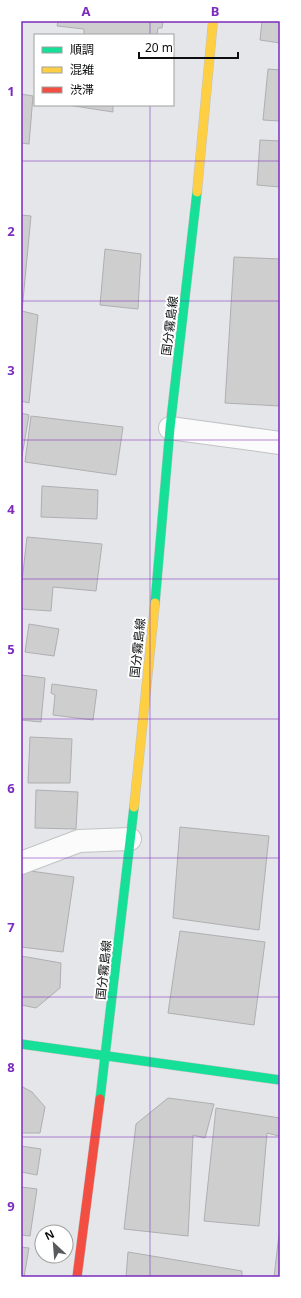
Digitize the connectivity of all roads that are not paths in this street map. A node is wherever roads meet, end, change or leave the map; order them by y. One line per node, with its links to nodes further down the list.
1 (213, 21): 2 (main road, 国分霧島線)
2 (170, 428): 3 (street); 4 (main road, 国分霧島線)
3 (280, 443)
4 (130, 839): 5 (street); 7 (main road, 国分霧島線)
5 (21, 863)
6 (21, 1044): 7 (main road)
7 (106, 1056): 8 (main road); 9 (main road, 国分霧島線)
8 (280, 1080)
9 (77, 1277)

